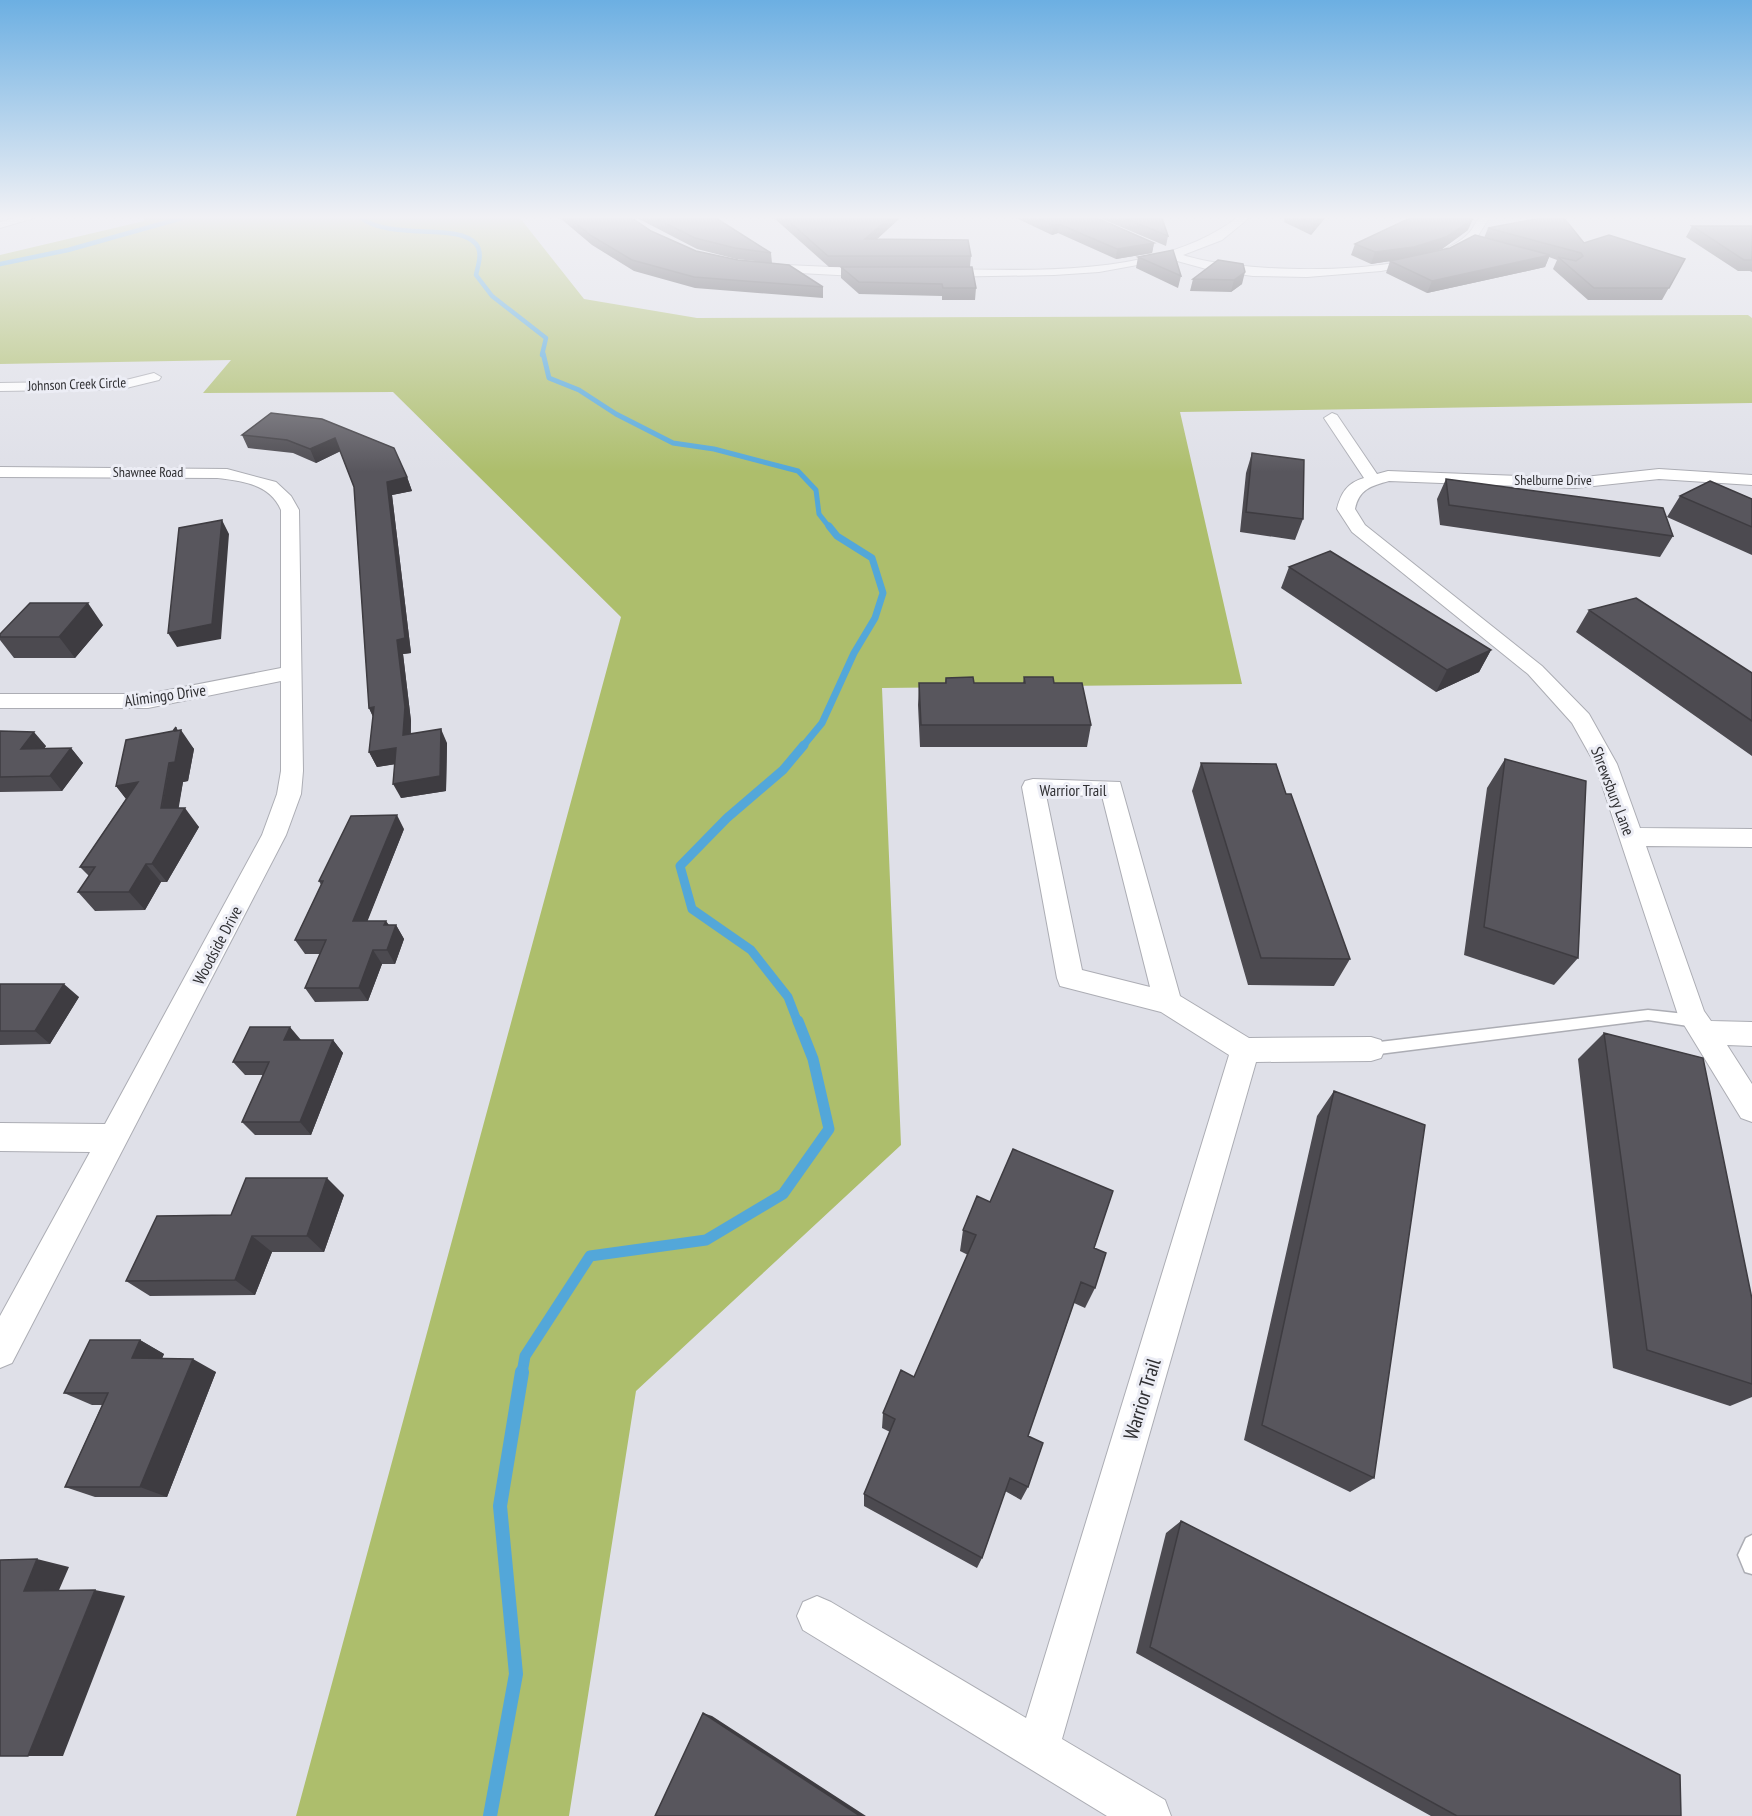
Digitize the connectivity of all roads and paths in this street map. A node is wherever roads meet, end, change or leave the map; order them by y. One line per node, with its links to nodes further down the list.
1 (154, 377): 2 (street, Johnson Creek Circle)
2 (0, 387)
3 (1332, 418): 6 (street)
4 (0, 472): 7 (street, Shawnee Road)
5 (1752, 480): 6 (street, Shelburne Drive)
6 (1364, 483): 10 (street, Shrewsbury Lane)
7 (287, 502): 8 (street, Woodside Drive)
8 (292, 672): 9 (street, Alimingo Drive); 19 (street, Woodside Drive)
9 (0, 700)
10 (1631, 837): 11 (street); 13 (street, Shrewsbury Lane)
11 (1752, 838)
12 (1168, 1003): 12 (street, Warrior Trail); 16 (street, Warrior Trail)
13 (1700, 1027): 14 (street); 15 (lane); 17 (street, Shrewsbury Lane)
14 (1752, 1034)
15 (1379, 1047): 16 (street)
16 (1245, 1050): 24 (street, Warrior Trail)
17 (1752, 1109)
18 (0, 1137): 19 (street)
19 (114, 1138): 20 (street, Woodside Drive)
20 (0, 1351)
21 (1752, 1544): 22 (lane)
22 (1752, 1565)
23 (817, 1616): 24 (street)
24 (1038, 1749): 25 (street)
25 (1149, 1816)

